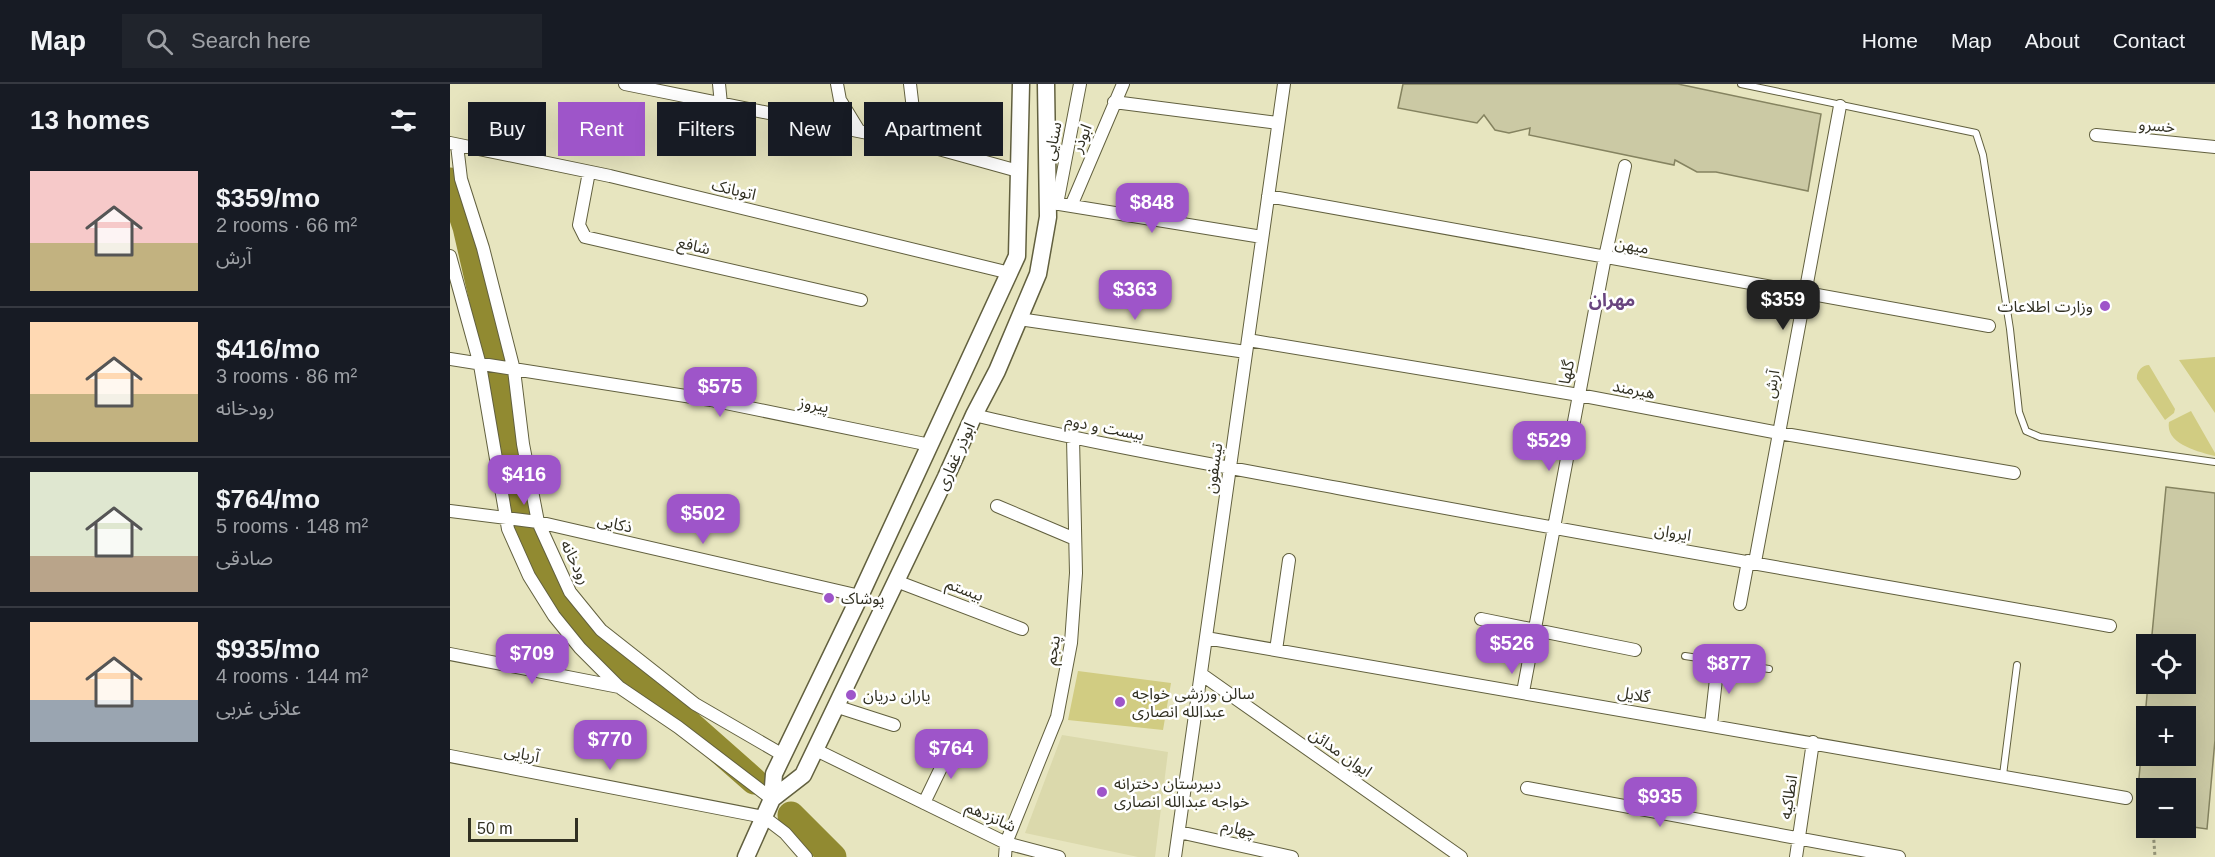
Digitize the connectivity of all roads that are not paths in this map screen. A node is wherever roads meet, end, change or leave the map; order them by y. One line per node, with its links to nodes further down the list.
1 (625, 84): 11 (street)
2 (719, 84): 12 (street)
3 (837, 84): 18 (street)
4 (910, 84): 13 (street)
5 (1021, 84): 25 (main road, ابوذر غفاری)
6 (1046, 84): 27 (main road, ابوذر غفاری)
7 (1080, 84): 29 (street, سنایی)
8 (1123, 84): 14 (street, ابوذر)
9 (1284, 84): 17 (street, تیسفون)
10 (1741, 84): 15 (lane)
11 (711, 102)
12 (721, 102)
13 (912, 102)
14 (1114, 102): 17 (street); 30 (street, ابوذر)
15 (1840, 106): 35 (street, آرش); 48 (lane)
16 (756, 111): 18 (street)
17 (1278, 123): 28 (street, تیسفون)
18 (859, 131): 19 (street)
19 (864, 132)
20 (2096, 135): 22 (street, خسرو)
21 (454, 144): 26 (street, اتوبانک); 42 (street, رودخانه)
22 (2215, 147)
23 (964, 156): 25 (street)
24 (1625, 166): 33 (street, گلها)
25 (1018, 171): 27 (main road); 34 (main road, ابوذر غفاری)
26 (589, 172): 34 (street, اتوبانک); 36 (street, شافع)
27 (1046, 177): 29 (main road, ابوذر غفاری)
28 (1268, 196): 31 (street, تیسفون); 33 (street, میهن)
29 (1052, 203): 30 (street); 37 (main road, ابوذر غفاری)
30 (1071, 206): 31 (street)
31 (1262, 237): 39 (street, تیسفون)
32 (450, 256): 41 (street)
33 (1605, 257): 35 (street, میهن); 43 (street, گلها)
34 (1010, 273): 47 (main road, ابوذر غفاری)
35 (1805, 292): 38 (street, میهن); 45 (street, آرش)
36 (861, 300)
37 (1019, 319): 39 (street, هیرمند); 44 (main road, ابوذر غفاری)
38 (1989, 326)
39 (1247, 346): 43 (street, هیرمند); 49 (street, تیسفون)
40 (450, 359): 41 (street)
41 (480, 365): 42 (street, پیروز); 53 (street)
42 (514, 370): 47 (street, پیروز); 54 (street, رودخانه)
43 (1578, 395): 45 (street, هیرمند); 55 (street, گلها)
44 (974, 415): 46 (street, بیست و دوم); 59 (main road, ابوذر غفاری)
45 (1779, 434): 50 (street, هیرمند); 58 (street, آرش)
46 (1073, 438): 49 (street, بیست و دوم); 56 (street, پنجم)
47 (930, 445): 60 (main road, ابوذر غفاری)
48 (2215, 462)
49 (1230, 468): 55 (street, ایروان); 66 (street, تیسفون)
50 (2013, 473)
51 (997, 506): 56 (street)
52 (450, 511): 53 (street)
53 (507, 519): 54 (street, ذکایی); 75 (street)
54 (538, 522): 60 (street, ذکایی); 83 (street, رودخانه)
55 (1553, 529): 58 (street, ایروان); 65 (street, گلها)
56 (1076, 539): 93 (street, پنجم)
57 (1289, 560): 67 (street)
58 (1752, 562): 61 (street, آرش); 63 (street, ایروان)
59 (896, 581): 64 (street, بیستم); 77 (main road, ابوذر غفاری)
60 (860, 596): 83 (main road, ابوذر غفاری)
61 (1740, 604)
62 (1480, 620): 65 (street)
63 (2110, 626)
64 (1022, 629)
65 (1534, 632): 68 (street); 76 (street, گلها)
66 (1206, 638): 67 (street, گلایل); 74 (street, تیسفون)
67 (1276, 650): 76 (street, گلایل)
68 (1635, 650)
69 (450, 654): 75 (street)
70 (1685, 656): 71 (lane)
71 (1718, 661): 73 (lane); 78 (street)
72 (2017, 665): 85 (lane)
73 (1769, 669)
74 (1201, 674): 91 (street, تیسفون); 100 (street, ایوان مدائن)
75 (619, 687): 88 (street)
76 (1523, 692): 78 (street, گلایل)
77 (835, 706): 79 (street); 82 (main road, ابوذر غفاری)
78 (1710, 724): 80 (street, گلایل)
79 (894, 725)
80 (1813, 742): 85 (street, گلایل); 92 (street, انطاکیه)
81 (952, 745): 89 (street)
82 (814, 749): 88 (main road, ابوذر غفاری); 89 (street, شانزدهم)
83 (783, 755): 88 (main road, ابوذر غفاری)
84 (450, 756): 90 (street, آریایی)
85 (2003, 775): 87 (street, گلایل)
86 (1527, 788): 92 (street)
87 (2126, 798)
88 (772, 799): 90 (main road, ابوذر غفاری)
89 (924, 803): 93 (street, شانزدهم)
90 (764, 817): 94 (main road, ابوذر غفاری); 95 (street)
91 (1179, 832): 98 (street, تیسفون); 99 (street, چهارم)
92 (1798, 838): 101 (street, انطاکیه); 102 (street)
93 (1006, 843): 96 (street, پنجم); 97 (street, شانزدهم)
94 (746, 857)
95 (806, 857)
96 (1005, 857)
97 (1059, 857)
98 (1175, 857)
99 (1292, 857)
100 (1461, 857)
101 (1796, 857)
102 (1899, 857)

